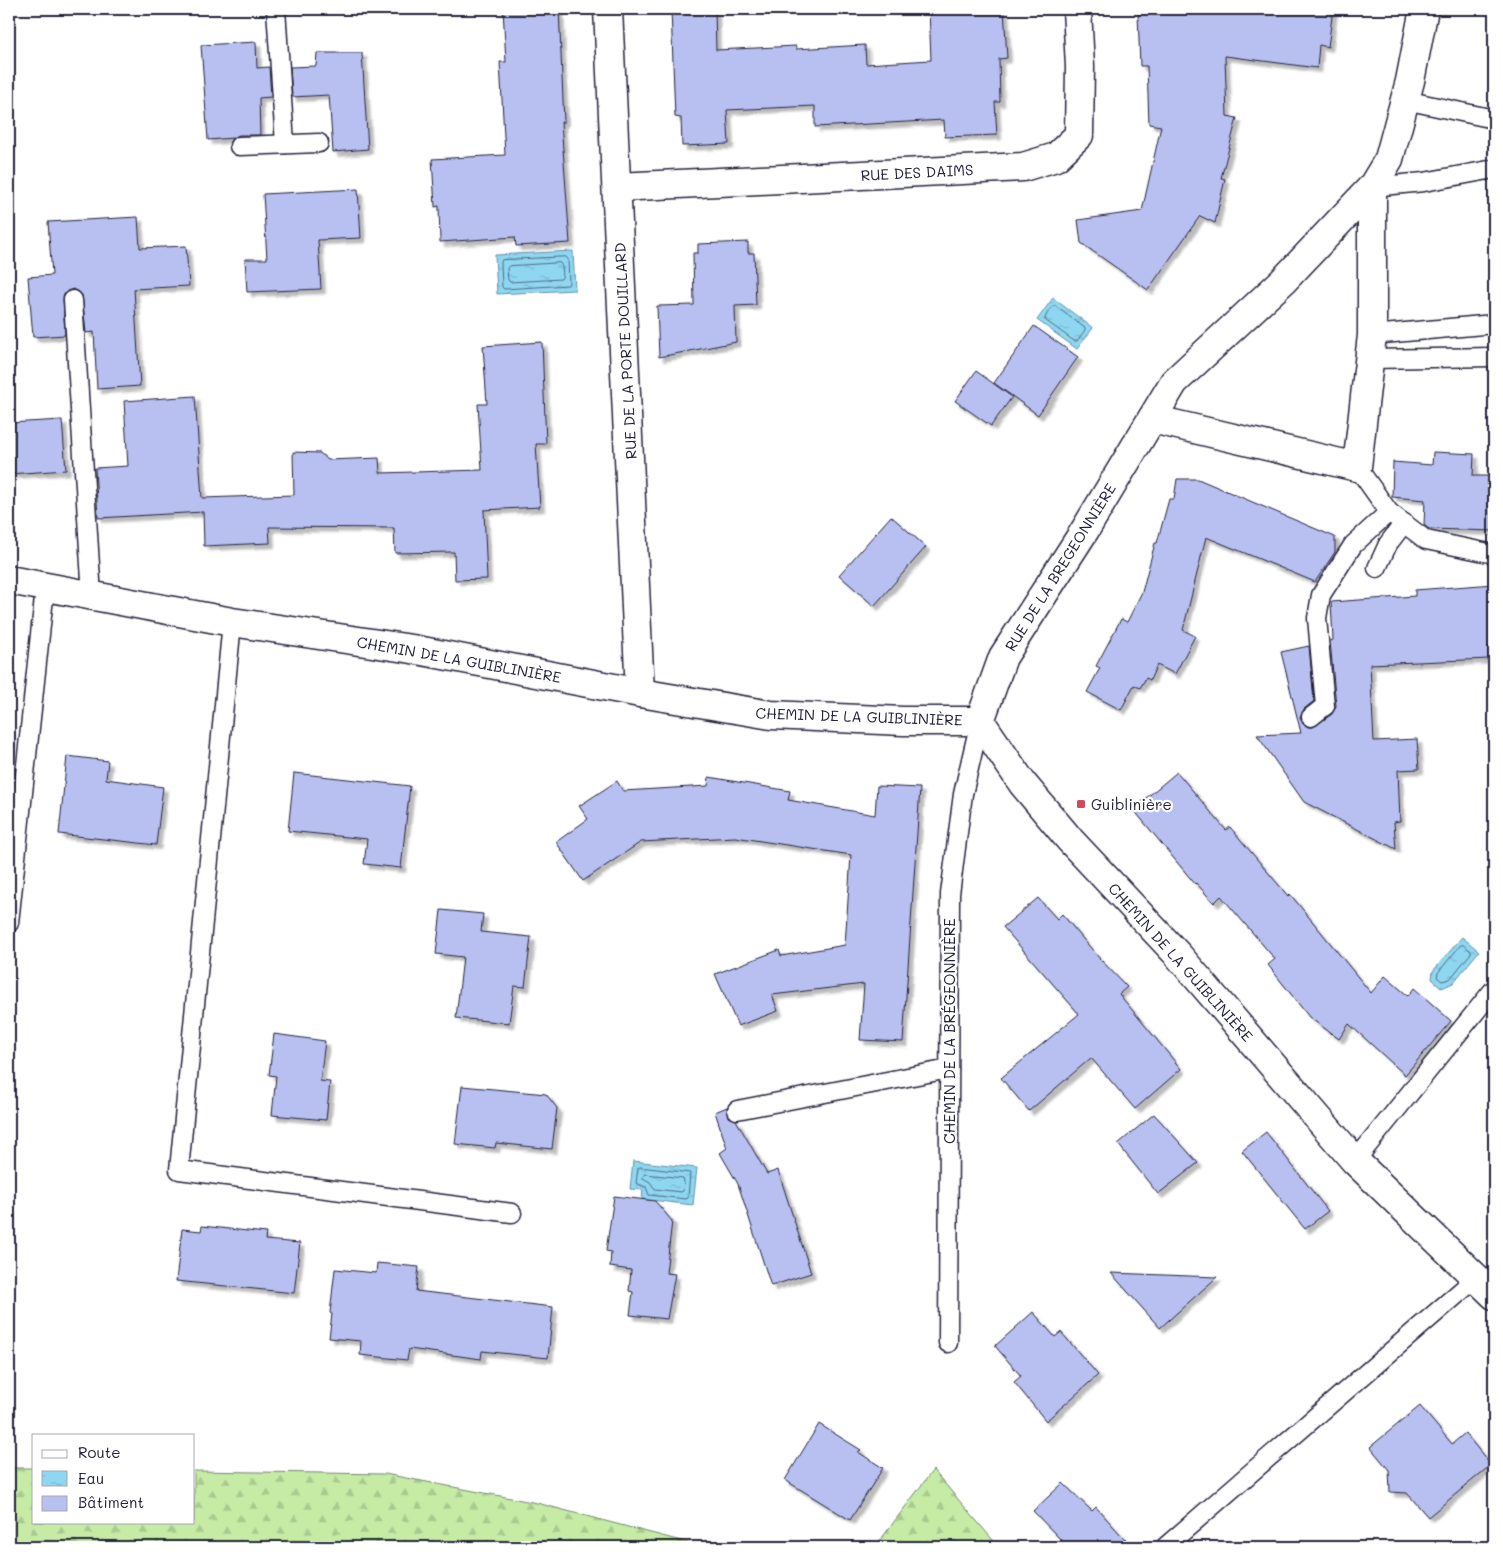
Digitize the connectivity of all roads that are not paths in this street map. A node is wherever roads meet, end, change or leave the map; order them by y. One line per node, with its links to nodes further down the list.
1 (276, 9): 8 (lane)
2 (608, 9): 11 (street, RUE DE LA PORTE DOUILLARD)
3 (1077, 9): 11 (street, RUE DES DAIMS)
4 (1424, 9): 5 (street, RUE DE LA BREGEONNIÈRE)
5 (1405, 100): 6 (lane); 12 (street, RUE DE LA BREGEONNIÈRE)
6 (1494, 119)
7 (319, 143): 8 (lane)
8 (286, 144): 9 (lane)
9 (239, 146)
10 (1494, 169): 12 (lane)
11 (617, 187): 27 (street, RUE DE LA PORTE DOUILLARD)
12 (1372, 187): 15 (street); 17 (street, RUE DE LA BREGEONNIÈRE)
13 (74, 300): 25 (lane)
14 (1494, 324): 15 (lane)
15 (1371, 347): 16 (lane); 18 (street)
16 (1494, 357)
17 (1152, 419): 18 (street); 29 (street, RUE DE LA BREGEONNIÈRE)
18 (1357, 467): 19 (lane)
19 (1390, 512): 20 (lane); 28 (lane)
20 (1404, 523): 21 (lane); 22 (lane)
21 (1494, 554)
22 (1376, 568)
23 (9, 580): 24 (street, CHEMIN DE LA GUIBLINIÈRE)
24 (46, 588): 25 (street, CHEMIN DE LA GUIBLINIÈRE); 30 (lane)
25 (92, 596): 26 (street, CHEMIN DE LA GUIBLINIÈRE)
26 (232, 622): 27 (street, CHEMIN DE LA GUIBLINIÈRE); 35 (lane)
27 (640, 693): 29 (street, CHEMIN DE LA GUIBLINIÈRE)
28 (1311, 716)
29 (980, 721): 32 (lane, CHEMIN DE LA BRÉGEONNIÈRE); 34 (street, CHEMIN DE LA GUIBLINIÈRE)
30 (9, 924)
31 (1494, 989): 34 (lane)
32 (949, 1069): 33 (lane); 37 (lane, CHEMIN DE LA BRÉGEONNIÈRE)
33 (737, 1110)
34 (1355, 1161): 36 (street, CHEMIN DE LA GUIBLINIÈRE)
35 (512, 1213)
36 (1489, 1288): 38 (lane)
37 (948, 1343)
38 (1165, 1547)

